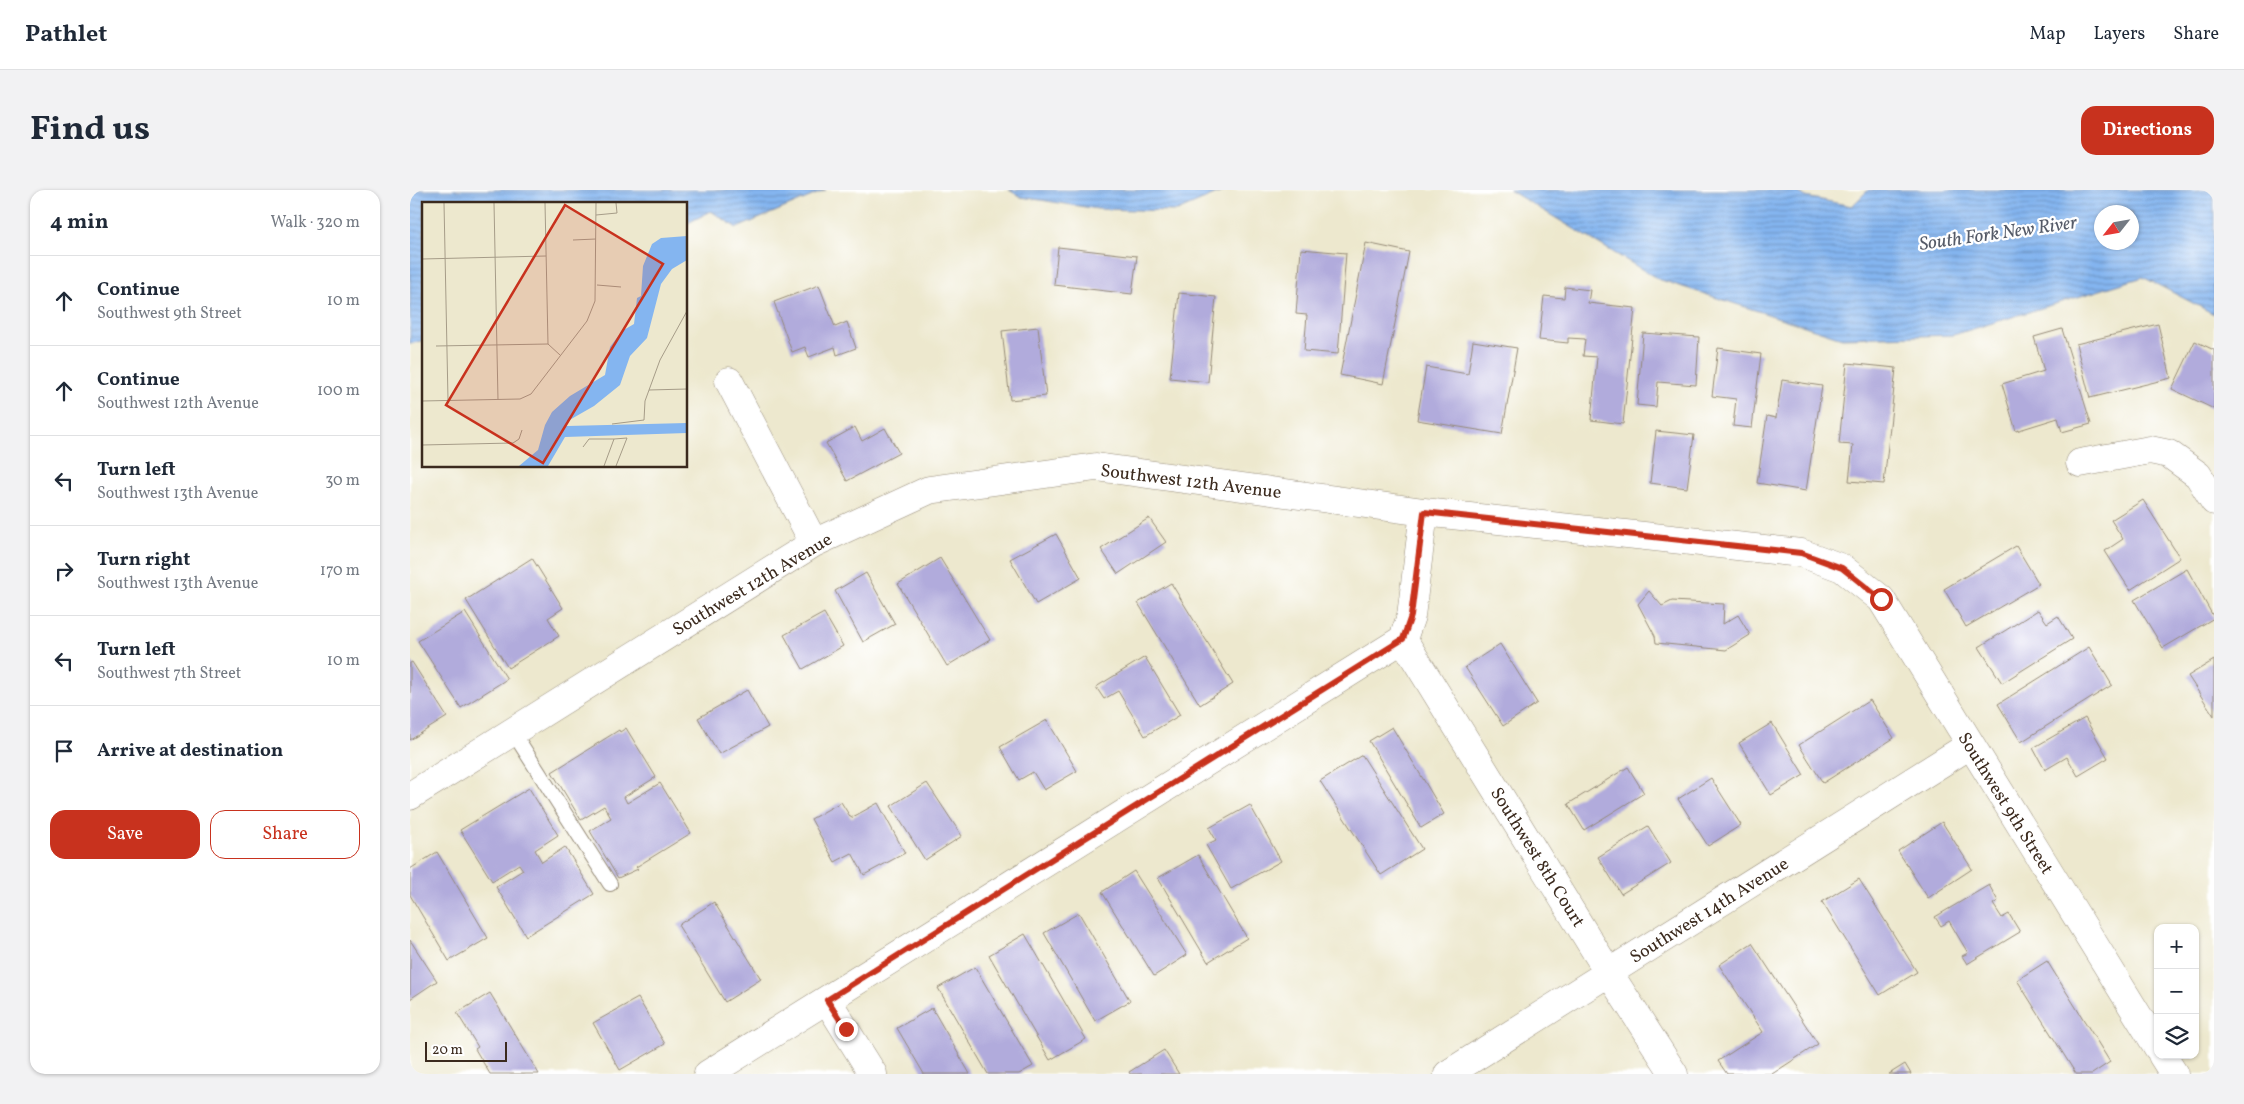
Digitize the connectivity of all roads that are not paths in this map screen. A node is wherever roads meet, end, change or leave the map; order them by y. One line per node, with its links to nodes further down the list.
1 (730, 381): 5 (street)
2 (2080, 462): 3 (street)
3 (2214, 501)
4 (1424, 512): 5 (street, Southwest 12th Avenue); 6 (street, Southwest 12th Avenue); 7 (street)
5 (814, 543): 8 (street, Southwest 12th Avenue)
6 (1842, 568): 9 (street, Southwest 9th Street)
7 (1403, 639): 12 (street, Southwest 8th Court); 13 (street)
8 (513, 732): 10 (street, Southwest 12th Avenue); 11 (lane)
9 (1970, 744): 12 (street, Southwest 14th Avenue); 14 (street, Southwest 9th Street)
10 (410, 796)
11 (610, 884)
12 (1609, 973): 18 (street, Southwest 14th Avenue); 19 (street, Southwest 8th Court)
13 (827, 1000): 16 (street); 17 (street)
14 (2154, 1042)
15 (2165, 1059): 20 (street)
16 (708, 1074)
17 (873, 1074)
18 (1448, 1074)
19 (1674, 1074)
20 (2174, 1074)

